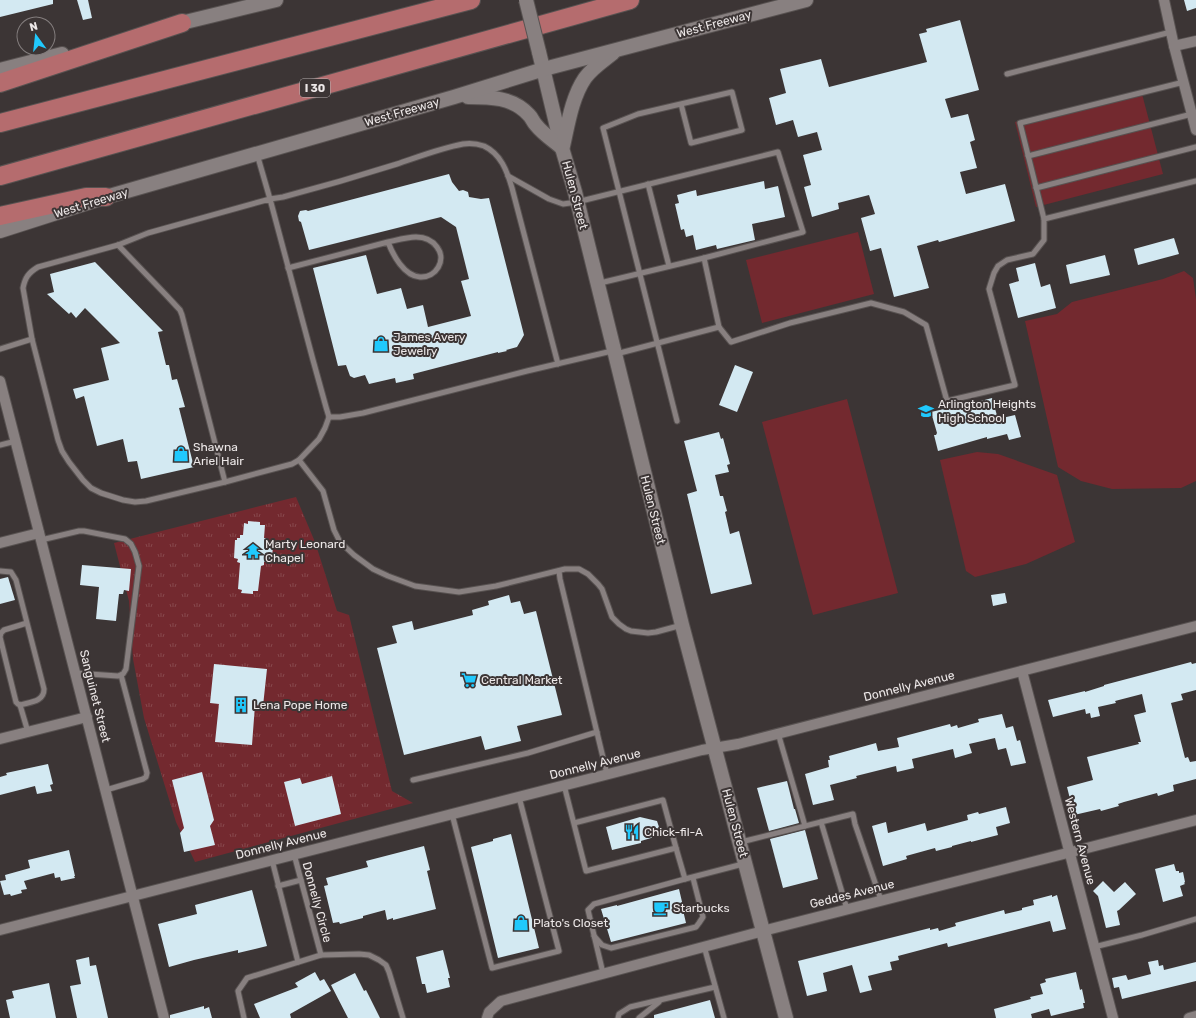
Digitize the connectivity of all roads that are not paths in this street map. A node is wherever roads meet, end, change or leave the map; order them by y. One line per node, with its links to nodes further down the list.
1 (276, 0): 7 (main road)
2 (471, 0): 20 (highway)
3 (526, 0): 12 (main road, Hulen Street, bridge)
4 (630, 0): 26 (highway, I 30)
5 (806, 0): 11 (main road, West Freeway)
6 (1164, 0): 8 (street)
7 (182, 23): 13 (main road); 16 (highway)
8 (1171, 32): 10 (street); 14 (lane)
9 (1196, 41): 10 (street)
10 (1174, 46): 15 (street)
11 (619, 49): 12 (main road, West Freeway); 23 (main road)
12 (544, 69): 17 (main road, West Freeway); 23 (main road, Hulen Street)
13 (0, 70)
14 (1007, 74)
15 (1184, 82): 19 (street); 25 (lane)
16 (0, 83)
17 (454, 97): 23 (main road); 24 (main road, West Freeway)
18 (681, 104): 18 (lane); 31 (lane)
19 (1192, 114): 21 (street); 25 (lane)
20 (0, 123)
21 (1196, 130)
22 (1196, 147): 30 (lane)
23 (562, 148): 34 (main road, Hulen Street)
24 (257, 153): 32 (main road, West Freeway); 33 (lane)
25 (1028, 156): 30 (lane)
26 (0, 176)
27 (508, 176): 33 (lane); 34 (lane); 50 (lane)
28 (1196, 181): 36 (lane)
29 (648, 184): 31 (lane); 40 (lane); 41 (lane)
30 (1036, 188): 36 (lane)
31 (619, 192): 34 (lane); 43 (lane)
32 (106, 197): 35 (highway); 37 (main road, West Freeway)
33 (270, 199): 39 (lane); 42 (lane)
34 (578, 202): 44 (main road, Hulen Street)
35 (0, 216)
36 (1044, 219): 45 (lane)
37 (0, 231)
38 (388, 242): 38 (lane); 42 (lane)
39 (118, 245): 46 (lane); 57 (lane)
40 (704, 258): 41 (lane); 45 (lane)
41 (669, 266): 43 (lane)
42 (288, 268): 52 (lane)
43 (640, 273): 44 (lane); 47 (lane)
44 (598, 284): 49 (main road, Hulen Street)
45 (719, 327): 47 (lane)
46 (32, 340): 48 (lane); 57 (lane)
47 (658, 343): 49 (lane); 53 (lane)
48 (0, 349)
49 (614, 352): 50 (lane); 63 (main road, Hulen Street)
50 (558, 364): 52 (lane)
51 (0, 381): 54 (street, Sanguinet Street)
52 (329, 417): 56 (lane)
53 (677, 421)
54 (16, 441): 55 (lane); 58 (street, Sanguinet Street)
55 (0, 445)
56 (299, 460): 57 (lane); 61 (lane)
57 (226, 482)
58 (40, 536): 59 (street); 66 (street, Sanguinet Street); 67 (lane)
59 (0, 543)
60 (0, 571): 62 (lane)
61 (559, 571): 63 (lane); 71 (lane)
62 (27, 624): 68 (lane); 68 (lane)
63 (682, 625): 74 (main road, Hulen Street)
64 (1196, 626): 65 (street, Donnelly Avenue)
65 (1022, 671): 72 (street, Donnelly Avenue); 87 (street, Western Avenue)
66 (75, 673): 67 (lane); 69 (street, Sanguinet Street)
67 (121, 675): 78 (lane)
68 (20, 705): 70 (lane)
69 (87, 717): 70 (street); 78 (street, Sanguinet Street)
70 (28, 732): 73 (street)
71 (597, 732): 75 (lane); 76 (lane)
72 (778, 733): 74 (street, Donnelly Avenue); 84 (lane)
73 (0, 739)
74 (714, 747): 75 (street, Donnelly Avenue); 85 (main road, Hulen Street)
75 (607, 774): 77 (street, Donnelly Avenue)
76 (413, 780)
77 (564, 785): 79 (street, Donnelly Avenue); 83 (lane)
78 (106, 790): 95 (street, Sanguinet Street)
79 (519, 797): 80 (street, Donnelly Avenue); 80 (lane)
80 (452, 814): 88 (street, Donnelly Avenue)
81 (1196, 820): 87 (street, Geddes Avenue)
82 (821, 822): 84 (lane); 96 (lane); 97 (lane)
83 (574, 823): 86 (lane); 86 (lane)
84 (805, 826): 85 (lane)
85 (740, 842): 90 (main road, Hulen Street)
86 (676, 848): 92 (lane)
87 (1069, 852): 96 (street, Geddes Avenue); 103 (street, Western Avenue)
88 (294, 854): 89 (street, Donnelly Avenue); 93 (lane, Donnelly Circle)
89 (272, 860): 94 (lane); 95 (street, Donnelly Avenue)
90 (745, 864): 91 (lane); 100 (main road, Hulen Street)
91 (693, 878): 92 (lane); 101 (lane)
92 (685, 879): 101 (lane)
93 (301, 880): 94 (lane); 104 (lane, Donnelly Circle)
94 (278, 886): 105 (lane)
95 (133, 896): 99 (street, Donnelly Avenue); 110 (street, Sanguinet Street)
96 (881, 900): 97 (street, Geddes Avenue)
97 (847, 909): 100 (street, Geddes Avenue)
98 (1196, 920): 103 (lane)
99 (0, 930)
100 (763, 931): 102 (street, Geddes Avenue); 117 (main road, Hulen Street)
101 (594, 935): 106 (lane)
102 (704, 946): 106 (street, Geddes Avenue); 107 (lane)
103 (1094, 947): 118 (street, Western Avenue)
104 (321, 955): 105 (lane, Donnelly Circle); 112 (lane, Donnelly Circle)
105 (298, 962): 111 (lane, Donnelly Circle)
106 (603, 973): 113 (street, Geddes Avenue)
107 (716, 987): 108 (lane); 116 (lane)
108 (661, 1000): 114 (lane); 115 (lane)
109 (1196, 1016): 119 (street)
110 (164, 1018)
111 (244, 1018)
112 (403, 1018)
113 (487, 1018)
114 (618, 1018)
115 (639, 1018)
116 (724, 1018)
117 (786, 1018)
118 (1113, 1018)
119 (1189, 1018)

